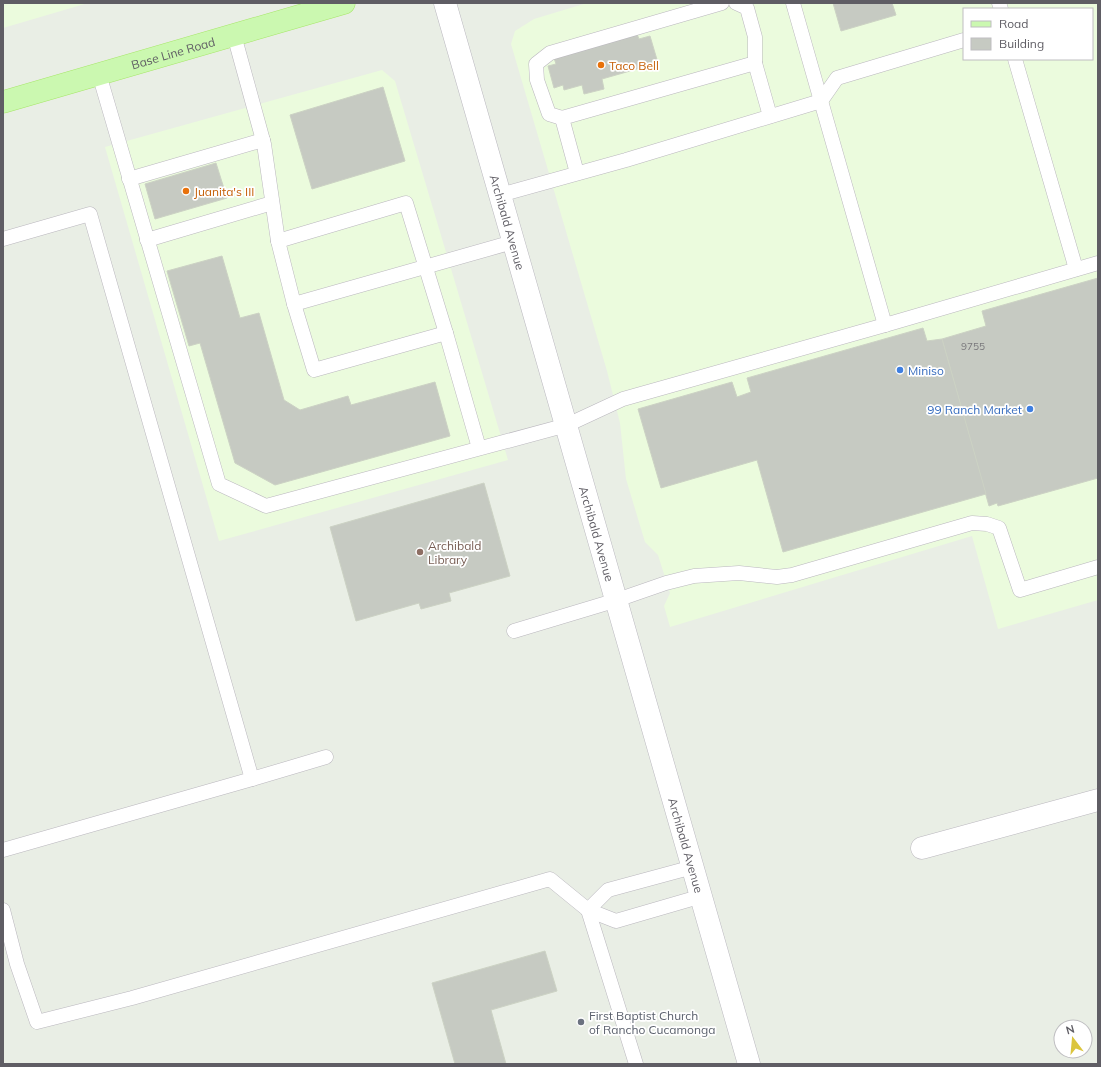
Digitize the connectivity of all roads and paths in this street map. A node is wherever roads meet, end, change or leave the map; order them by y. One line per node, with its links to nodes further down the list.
1 (344, 3): 6 (main road, Base Line Road)
2 (445, 3): 18 (main road, Archibald Avenue)
3 (722, 3): 14 (lane)
4 (736, 3): 9 (lane)
5 (793, 3): 11 (lane)
6 (234, 35): 10 (main road, Base Line Road); 15 (lane)
7 (963, 40): 11 (lane)
8 (1015, 60): 26 (lane)
9 (755, 63): 13 (lane); 14 (lane)
10 (99, 74): 12 (main road, Base Line Road); 17 (lane)
11 (821, 101): 13 (lane); 28 (lane)
12 (3, 102)
13 (770, 116): 16 (lane)
14 (562, 118): 16 (lane)
15 (263, 140): 17 (lane); 19 (lane)
16 (577, 173): 18 (lane)
17 (129, 179): 21 (lane)
18 (500, 195): 23 (main road, Archibald Avenue)
19 (272, 203): 21 (lane); 22 (lane)
20 (3, 239): 36 (lane)
21 (147, 240): 31 (lane)
22 (278, 241): 25 (lane); 27 (lane)
23 (513, 242): 25 (lane); 30 (main road, Archibald Avenue)
24 (1098, 263): 26 (lane)
25 (426, 267): 27 (lane); 29 (lane)
26 (1076, 269): 28 (lane)
27 (294, 304): 29 (lane)
28 (885, 325): 30 (lane)
29 (446, 333): 31 (lane)
30 (566, 425): 31 (lane); 33 (main road, Archibald Avenue)
31 (479, 448)
32 (1098, 567): 33 (lane)
33 (617, 600): 34 (lane); 40 (main road, Archibald Avenue)
34 (514, 631)
35 (326, 757): 36 (lane)
36 (252, 778): 39 (lane)
37 (1098, 800): 38 (main road)
38 (922, 848)
39 (3, 850)
40 (693, 867): 41 (main road, Archibald Avenue); 43 (lane)
41 (702, 896): 43 (lane); 45 (main road, Archibald Avenue)
42 (3, 910): 43 (lane)
43 (588, 910): 44 (lane)
44 (636, 1064)
45 (749, 1064)

